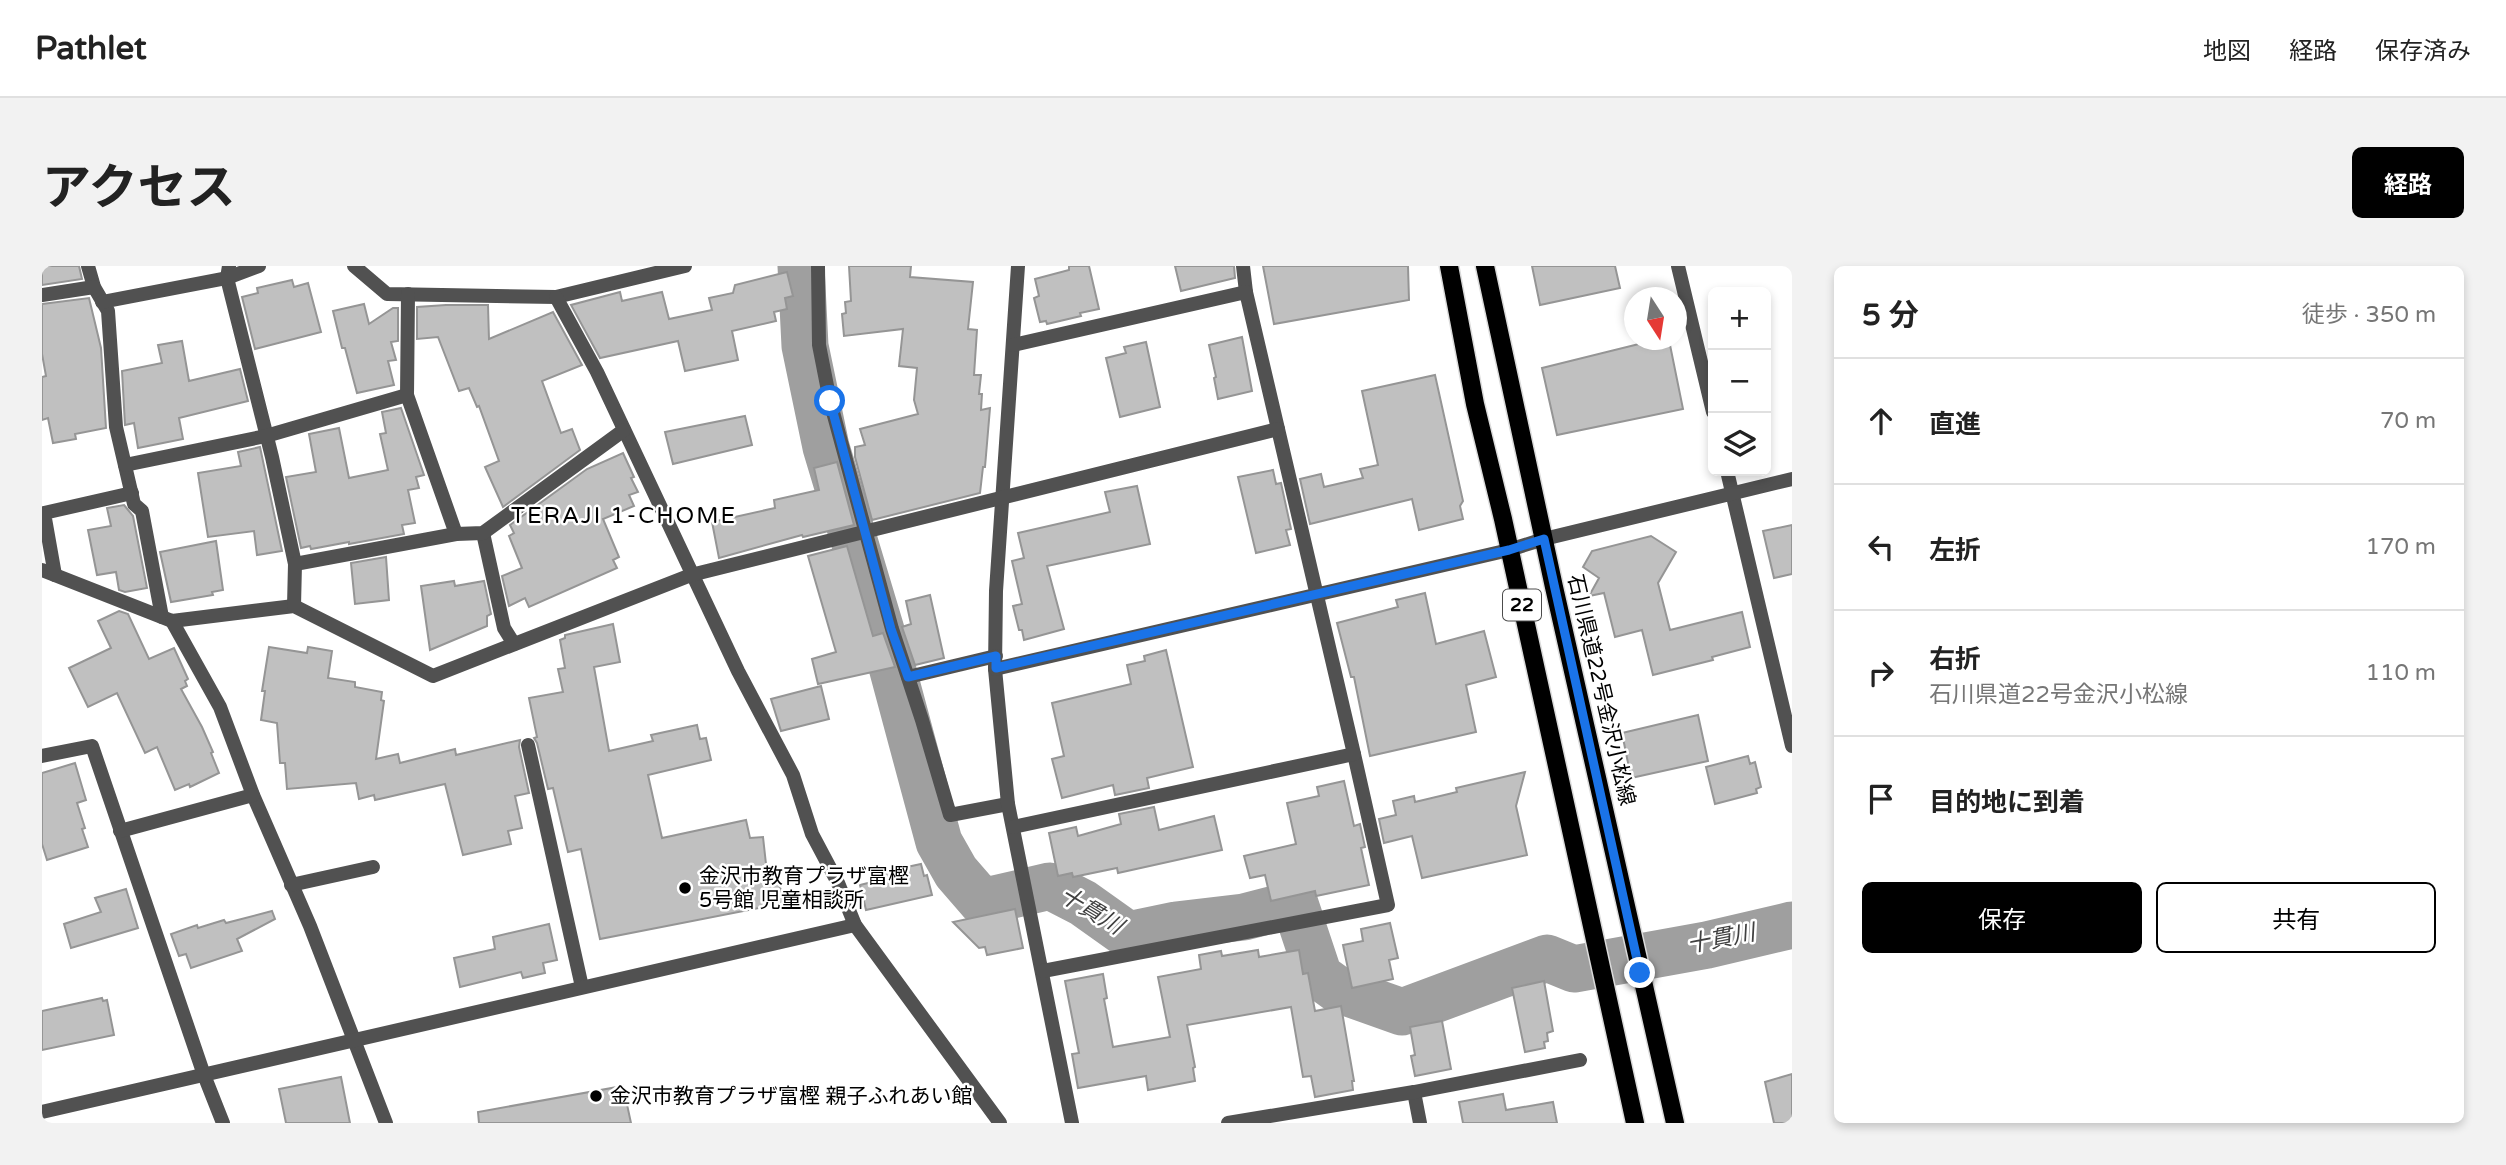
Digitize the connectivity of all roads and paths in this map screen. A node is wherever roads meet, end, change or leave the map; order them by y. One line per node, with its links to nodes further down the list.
1 (88, 266): 12 (street)
2 (259, 266): 11 (street)
3 (354, 266): 14 (street)
4 (685, 266): 16 (street)
5 (818, 266): 32 (street)
6 (1018, 266): 18 (street)
7 (1243, 266): 13 (street)
8 (1449, 266): 34 (main road, 22)
9 (1485, 266): 33 (main road, 石川県道22号金沢小松線 / 22)
10 (1678, 266): 19 (street)
11 (228, 272): 17 (street); 23 (street)
12 (94, 287): 15 (street); 17 (street)
13 (1246, 292): 18 (street); 21 (street)
14 (408, 294): 16 (street); 20 (street)
15 (42, 295)
16 (556, 297): 22 (street)
17 (102, 302): 24 (street)
18 (1013, 345): 29 (street)
19 (1708, 391)
20 (407, 395): 23 (street); 31 (street)
21 (1278, 429): 29 (street); 38 (street)
22 (624, 430): 30 (street); 37 (street)
23 (266, 436): 24 (street); 35 (street)
24 (125, 465): 27 (street)
25 (1728, 476): 28 (street)
26 (1792, 479): 28 (street)
27 (132, 494): 36 (street); 40 (street)
28 (1733, 494): 33 (street); 45 (street)
29 (1002, 498): 32 (street); 42 (street)
30 (483, 533): 31 (street); 41 (street)
31 (456, 534): 35 (street)
32 (857, 535): 37 (street); 43 (street)
33 (1544, 539): 34 (street); 69 (main road, 石川県道22号金沢小松線 / 22)
34 (1509, 550): 38 (street); 68 (main road, 22)
35 (295, 564): 39 (street)
36 (49, 573): 40 (street)
37 (691, 576): 41 (street); 54 (street)
38 (1316, 594): 42 (street); 46 (street)
39 (294, 606): 40 (street); 41 (street)
40 (167, 619): 48 (street)
41 (514, 644)
42 (996, 662): 43 (street); 49 (street)
43 (908, 677): 49 (street)
44 (528, 745): 56 (street)
45 (1792, 746)
46 (1354, 754): 50 (street); 55 (street)
47 (42, 756): 51 (street)
48 (253, 796): 51 (street); 53 (street)
49 (1008, 804): 50 (street)
50 (1013, 827): 55 (street)
51 (121, 831): 59 (street)
52 (373, 867): 53 (street)
53 (290, 885): 57 (street)
54 (855, 925): 56 (street); 64 (street)
55 (1043, 971): 65 (street)
56 (582, 987): 57 (street)
57 (353, 1041): 59 (street); 63 (street)
58 (1580, 1060): 60 (street)
59 (204, 1075): 61 (street); 62 (street)
60 (1414, 1092): 66 (street); 67 (street)
61 (42, 1112)
62 (223, 1123)
63 (386, 1123)
64 (1000, 1123)
65 (1072, 1123)
66 (1231, 1123)
67 (1420, 1123)
68 (1635, 1123)
69 (1675, 1123)

